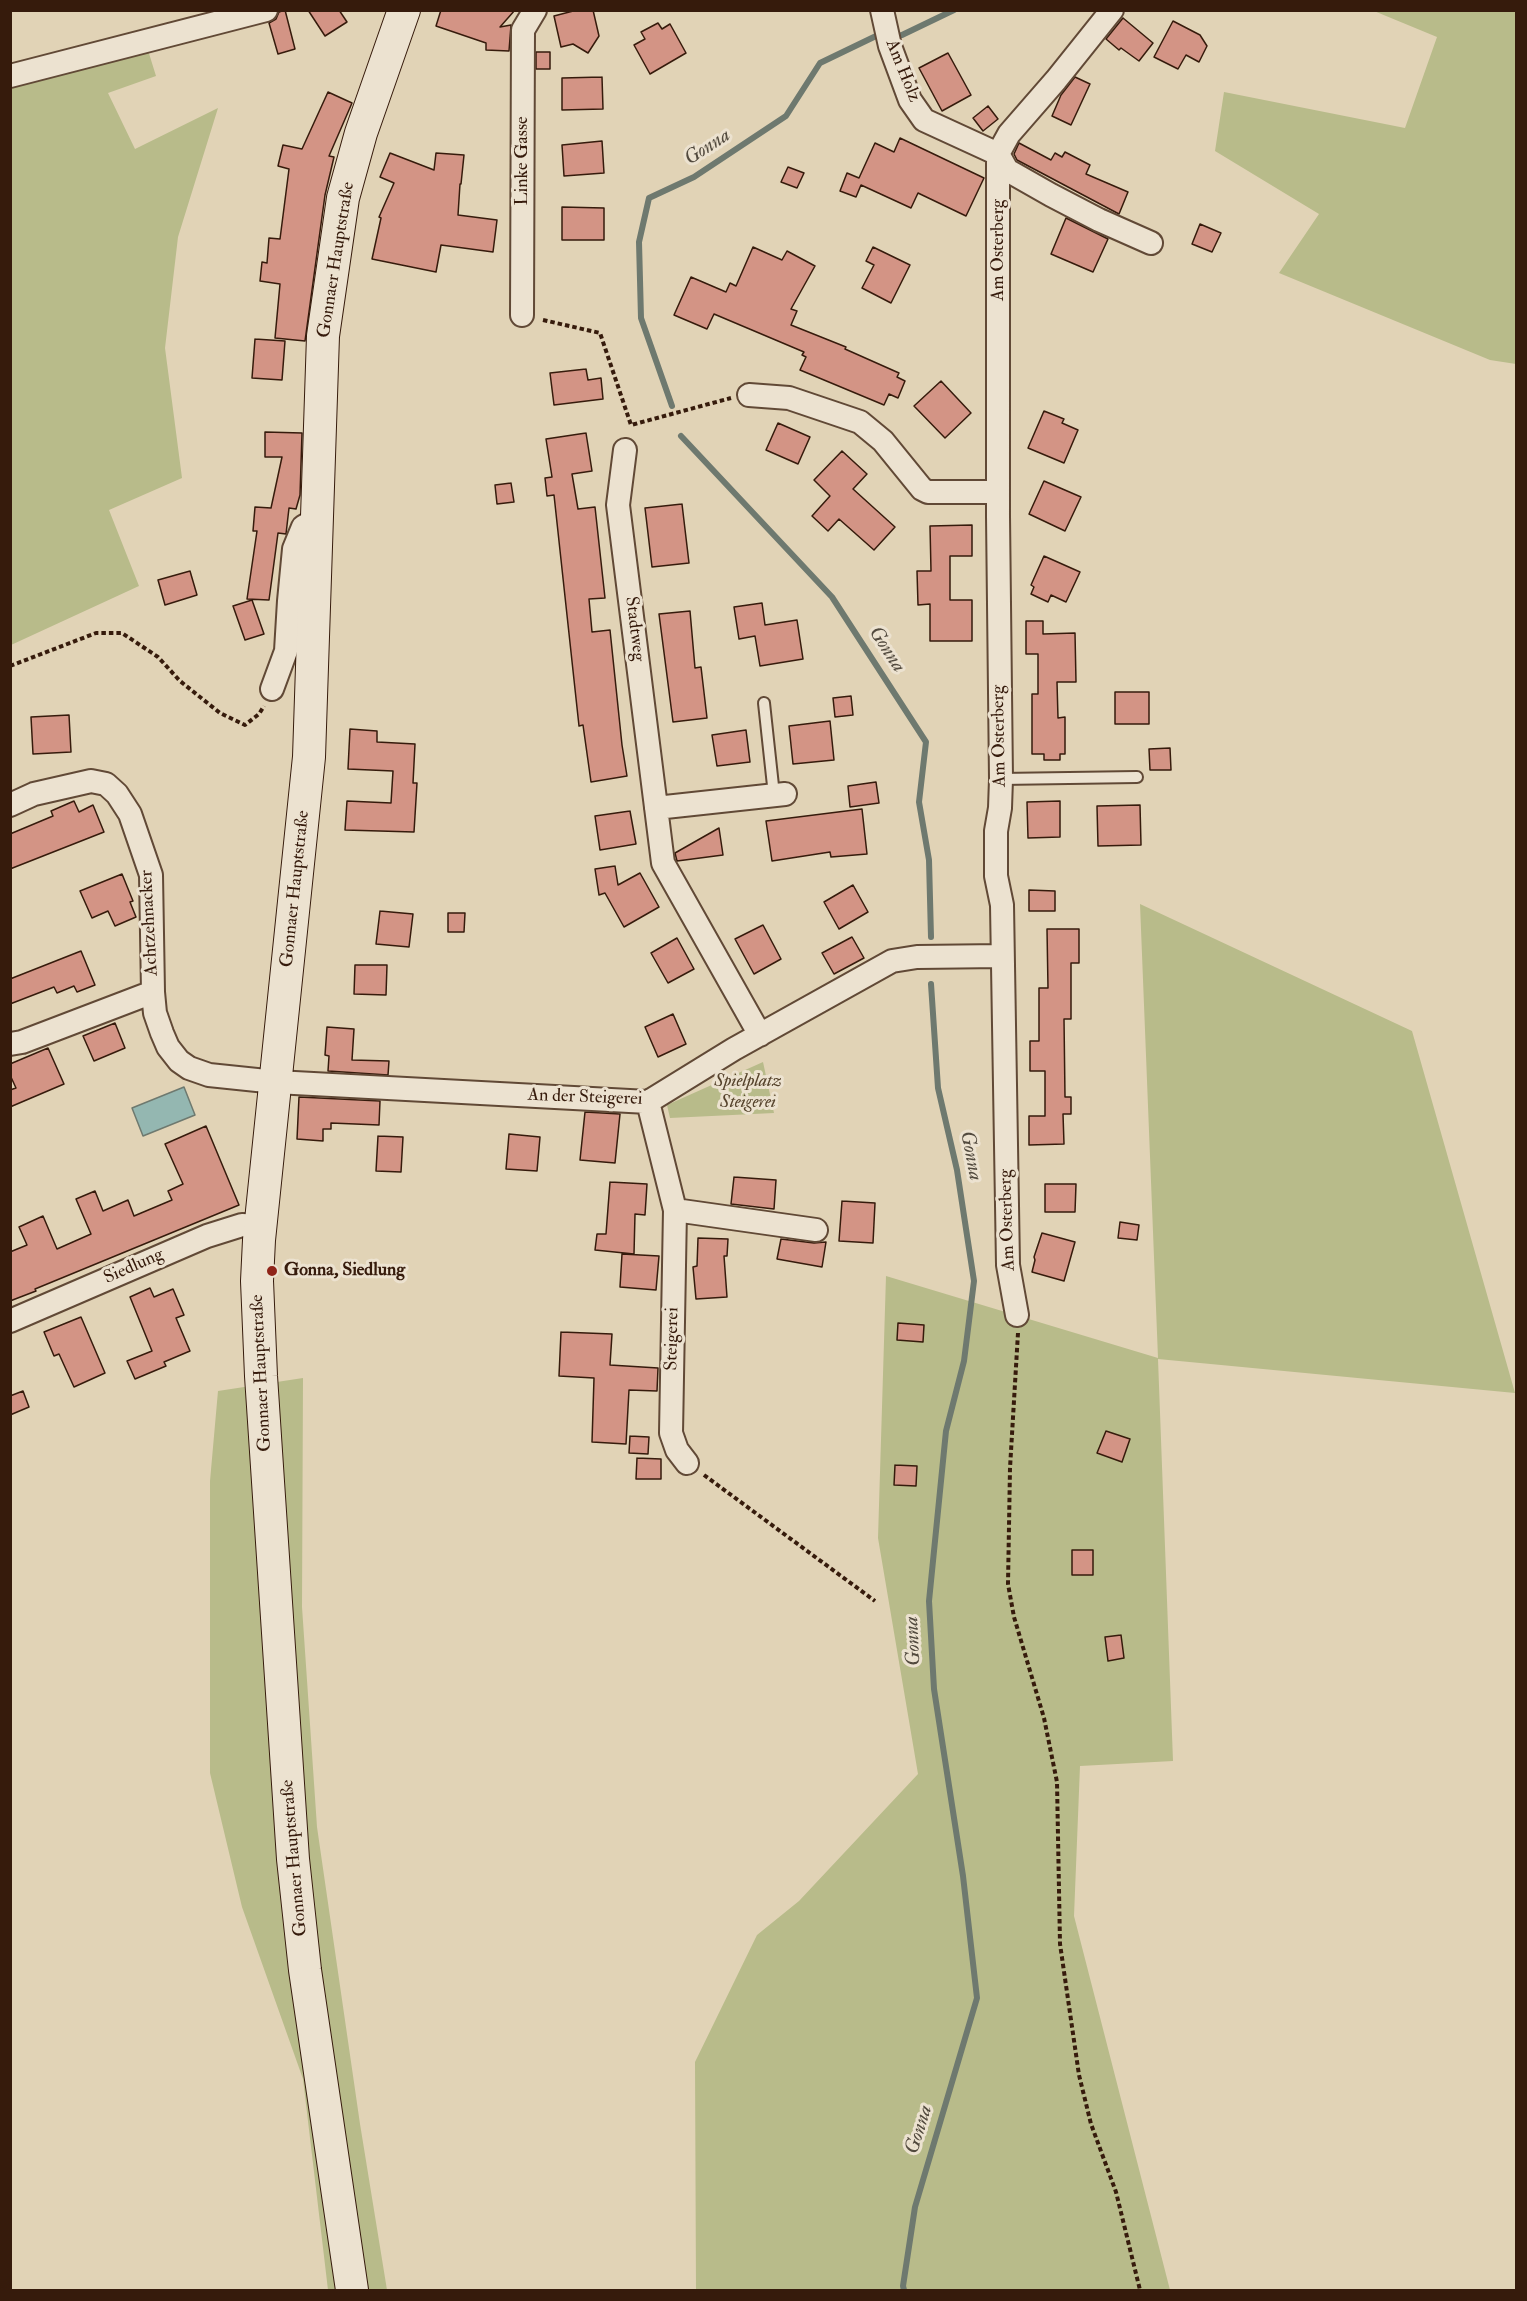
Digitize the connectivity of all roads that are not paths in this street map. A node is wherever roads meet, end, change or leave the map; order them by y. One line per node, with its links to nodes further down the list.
1 (266, 10): 6 (street)
2 (404, 10): 13 (main road, Gonnaer Hauptstraße)
3 (535, 10): 9 (street, Linke Gasse)
4 (1113, 10): 7 (street)
5 (883, 16): 7 (street, Am Holz)
6 (10, 76)
7 (998, 154): 8 (street, Am Holz); 12 (street, Am Osterberg)
8 (1151, 243)
9 (522, 315)
10 (749, 395): 12 (street)
11 (626, 450): 20 (street, Stadtweg)
12 (998, 492): 17 (street, Am Osterberg)
13 (318, 518): 14 (street); 25 (main road, Gonnaer Hauptstraße)
14 (272, 689)
15 (764, 703): 18 (lane)
16 (1137, 777): 17 (lane)
17 (1001, 779): 21 (street, Am Osterberg)
18 (779, 795): 20 (street)
19 (10, 805): 22 (street, Achtzehnacker)
20 (656, 808): 23 (street, Stadtweg)
21 (1001, 956): 23 (street, An der Steigerei); 30 (street, Am Osterberg)
22 (153, 992): 24 (street, Achtzehnacker); 25 (street, Achtzehnacker)
23 (760, 1035): 26 (street, An der Steigerei)
24 (10, 1044)
25 (276, 1082): 26 (street, An der Steigerei); 28 (main road, Gonnaer Hauptstraße)
26 (648, 1102): 27 (street, Steigerei)
27 (675, 1210): 29 (street); 32 (street, Steigerei)
28 (261, 1226): 31 (street, Siedlung); 33 (main road, Gonnaer Hauptstraße)
29 (816, 1230)
30 (1017, 1315)
31 (10, 1321)
32 (687, 1462)
33 (352, 2290)

